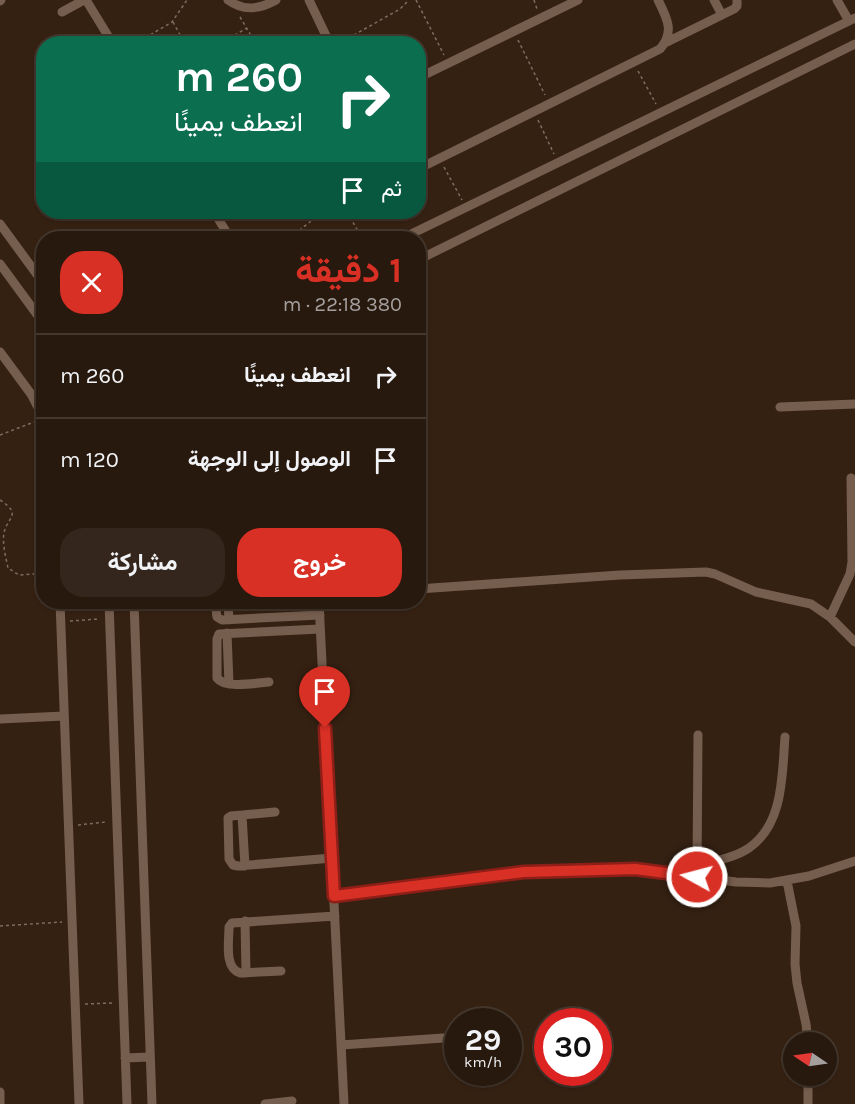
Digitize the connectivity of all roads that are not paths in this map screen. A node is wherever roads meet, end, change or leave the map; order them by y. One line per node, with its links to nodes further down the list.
1 (85, 0): 10 (street); 13 (street)
2 (276, 0): 9 (street)
3 (309, 0): 14 (street)
4 (578, 0): 17 (street)
5 (658, 0): 15 (street)
6 (714, 0): 11 (street)
7 (737, 0): 11 (street)
8 (837, 0): 12 (street)
9 (230, 2)
10 (62, 12)
11 (722, 15): 15 (street)
12 (852, 19): 20 (street)
13 (108, 36)
14 (326, 36)
15 (665, 42): 18 (street)
16 (855, 44): 21 (street)
17 (426, 74)
18 (426, 166)
19 (0, 224): 23 (street)
20 (417, 231)
21 (426, 256)
22 (0, 264): 24 (street)
23 (36, 273)
24 (36, 313)
25 (0, 352): 26 (street)
26 (36, 404)
27 (855, 404): 28 (street)
28 (780, 407)
29 (851, 478): 38 (street)
30 (426, 588): 38 (street)
31 (60, 609): 43 (street)
32 (109, 609): 64 (street)
33 (134, 609): 63 (street)
34 (216, 609): 39 (street)
35 (228, 609): 39 (street)
36 (312, 609): 39 (street)
37 (319, 609): 40 (street)
38 (830, 617): 41 (street)
39 (229, 620)
40 (320, 628): 42 (street); 49 (street)
41 (855, 642)
42 (269, 682)
43 (64, 716): 44 (street); 69 (street)
44 (0, 719)
45 (698, 735): 52 (street)
46 (785, 737): 52 (street)
47 (275, 812): 48 (street)
48 (242, 815): 51 (street); 51 (street)
49 (332, 858): 51 (street); 55 (street)
50 (855, 861): 54 (street)
51 (245, 866)
52 (697, 866): 53 (street)
53 (697, 877): 54 (street); 55 (street)
54 (787, 881): 60 (street)
55 (334, 896): 56 (street)
56 (335, 916): 57 (street); 62 (street)
57 (245, 921): 59 (street); 59 (street)
58 (282, 971): 59 (street)
59 (246, 973)
60 (807, 1032)
61 (444, 1038): 62 (street)
62 (341, 1045): 73 (street)
63 (149, 1057): 64 (street); 71 (street)
64 (125, 1059): 70 (street)
65 (808, 1086): 74 (street)
66 (0, 1092): 68 (street)
67 (291, 1101): 72 (street)
68 (0, 1104)
69 (79, 1104)
70 (127, 1104)
71 (152, 1104)
72 (265, 1104)
73 (344, 1104)
74 (807, 1104)

